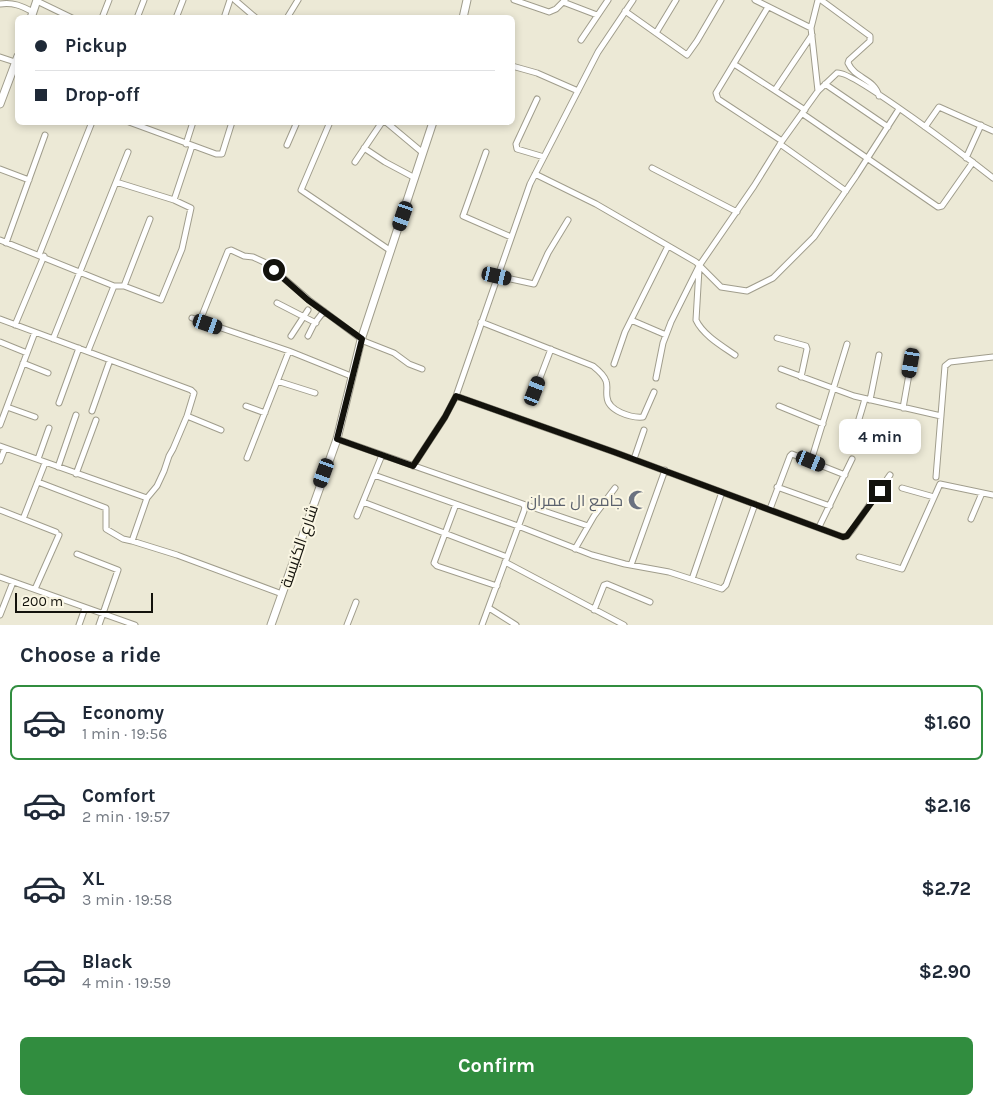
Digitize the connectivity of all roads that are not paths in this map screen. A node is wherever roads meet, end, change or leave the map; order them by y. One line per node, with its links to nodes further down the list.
1 (109, 0): 23 (street)
2 (144, 0): 24 (street)
3 (183, 0): 25 (street)
4 (230, 0): 26 (street)
5 (235, 0): 27 (street)
6 (298, 0): 28 (street)
7 (467, 0): 29 (main road)
8 (514, 0): 16 (street)
9 (608, 0): 30 (street)
10 (633, 0): 19 (street)
11 (676, 0): 32 (street)
12 (720, 0): 32 (street)
13 (755, 0): 18 (street)
14 (819, 0): 31 (street); 44 (street)
15 (37, 1): 21 (main road); 22 (street)
16 (564, 1): 30 (street)
17 (0, 4): 20 (street)
18 (768, 7): 31 (street); 38 (street)
19 (625, 11): 32 (street); 41 (street)
20 (31, 15)
21 (32, 15)
22 (66, 15)
23 (103, 15)
24 (138, 15)
25 (177, 15)
26 (225, 15)
27 (252, 15)
28 (289, 15)
29 (464, 15)
30 (597, 15): 34 (street)
31 (811, 28): 33 (street)
32 (656, 33)
33 (812, 35): 42 (street); 43 (street)
34 (581, 40)
35 (0, 57): 36 (street)
36 (15, 59)
37 (15, 62): 46 (main road)
38 (734, 64): 42 (street); 63 (street)
39 (515, 67): 41 (street)
40 (825, 84): 43 (street); 44 (street); 59 (street)
41 (578, 90): 71 (street)
42 (776, 90): 48 (street)
43 (818, 91): 48 (street)
44 (879, 96): 47 (street)
45 (537, 100): 71 (street)
46 (0, 104)
47 (899, 109): 59 (street); 60 (street)
48 (804, 112): 63 (street); 73 (street)
49 (91, 125): 92 (street)
50 (142, 125): 64 (street)
51 (192, 125): 64 (street)
52 (231, 125): 66 (street)
53 (296, 125): 65 (street)
54 (329, 125): 91 (street)
55 (380, 125): 67 (street)
56 (389, 125): 70 (street)
57 (432, 125): 70 (main road, شارع الكنيسة)
58 (981, 126): 60 (street); 61 (street); 72 (street)
59 (888, 127): 73 (street)
60 (925, 127): 72 (street)
61 (993, 131)
62 (46, 135): 81 (street)
63 (781, 143): 83 (street); 85 (street)
64 (186, 144): 66 (street)
65 (287, 145)
66 (192, 146): 84 (street)
67 (364, 148): 74 (street); 79 (street)
68 (128, 152): 82 (street)
69 (486, 152): 88 (street)
70 (423, 154): 79 (main road, شارع الكنيسة)
71 (544, 157): 78 (street)
72 (966, 158): 75 (street)
73 (867, 159): 75 (street); 83 (street)
74 (355, 162)
75 (973, 162): 80 (street)
76 (652, 168): 85 (street)
77 (0, 169): 81 (street)
78 (535, 174): 88 (street); 90 (street)
79 (415, 178): 91 (main road, شارع الكنيسة)
80 (993, 178)
81 (29, 180): 89 (street)
82 (116, 182): 84 (street); 94 (street)
83 (846, 191): 93 (street)
84 (174, 200): 97 (street)
85 (737, 212): 93 (street)
86 (150, 219): 97 (street)
87 (568, 220): 95 (street)
88 (511, 238): 95 (street)
89 (3, 242): 92 (street)
90 (668, 246): 93 (street); 105 (street)
91 (391, 251): 115 (main road, شارع الكنيسة)
92 (41, 255): 94 (street); 108 (street)
93 (700, 265): 110 (street); 123 (street)
94 (80, 272): 96 (street); 114 (street)
95 (497, 276): 106 (street)
96 (114, 286): 97 (street); 120 (street)
97 (124, 286)
98 (277, 303): 102 (street)
99 (308, 310): 102 (street)
100 (324, 311): 101 (street); 107 (street); 115 (street)
101 (203, 312)
102 (304, 316): 107 (street); 111 (street)
103 (192, 318): 121 (street)
104 (0, 319): 108 (street)
105 (631, 320): 110 (street); 129 (street)
106 (482, 322): 119 (street); 141 (street)
107 (316, 323): 112 (street)
108 (15, 325): 109 (street)
109 (35, 332): 114 (street); 122 (street)
110 (666, 335): 135 (street)
111 (291, 336)
112 (308, 336)
113 (778, 338): 134 (street)
114 (53, 339): 118 (street)
115 (361, 340): 130 (street); 133 (main road, شارع الكنيسة)
116 (0, 342): 122 (street)
117 (847, 344): 137 (street)
118 (79, 348): 120 (street); 143 (street)
119 (551, 349): 138 (street); 139 (street)
120 (88, 351): 126 (street)
121 (288, 351): 133 (street); 136 (street)
122 (27, 353): 127 (street)
123 (735, 355)
124 (879, 356): 142 (street)
125 (993, 357): 152 (street)
126 (110, 360): 148 (street); 151 (street)
127 (23, 363): 132 (street); 146 (street)
128 (911, 363): 147 (street)
129 (614, 364)
130 (422, 369)
131 (781, 369): 134 (street)
132 (48, 373)
133 (351, 376): 160 (main road, شارع الكنيسة)
134 (801, 377): 137 (street)
135 (656, 378)
136 (277, 381): 140 (street); 149 (street)
137 (834, 390): 142 (street); 155 (street)
138 (535, 391)
139 (654, 392)
140 (315, 393)
141 (456, 396): 166 (street); 171 (street)
142 (868, 400): 147 (street); 162 (street)
143 (59, 402)
144 (246, 406): 149 (street)
145 (779, 406): 155 (street)
146 (7, 407): 153 (street); 156 (street)
147 (903, 408): 152 (street)
148 (92, 411)
149 (265, 413): 164 (street)
150 (76, 415): 172 (street)
151 (187, 416): 158 (street); 187 (street)
152 (941, 416): 178 (street)
153 (35, 417)
154 (96, 420): 174 (street)
155 (824, 424): 169 (street)
156 (0, 425)
157 (49, 428): 165 (street)
158 (221, 430)
159 (644, 430): 166 (street)
160 (337, 439): 163 (street); 213 (main road, شارع الكنيسة)
161 (3, 447): 165 (street); 168 (street)
162 (850, 449)
163 (382, 455): 171 (street); 175 (street)
164 (247, 458)
165 (38, 459): 170 (street)
166 (634, 459): 173 (street)
167 (852, 459): 176 (street)
168 (0, 461)
169 (811, 461): 176 (street); 180 (street)
170 (45, 463): 172 (street); 179 (street)
171 (413, 466): 190 (street)
172 (58, 467): 174 (street)
173 (665, 470): 183 (street); 207 (street)
174 (76, 474): 187 (street)
175 (374, 475): 188 (street); 189 (street)
176 (845, 475): 192 (street)
177 (890, 475): 200 (street)
178 (936, 478)
179 (38, 482): 196 (street); 202 (street)
180 (777, 487): 192 (street); 193 (street)
181 (615, 488): 199 (street)
182 (902, 488): 186 (street)
183 (722, 492): 191 (street); 209 (street)
184 (982, 493): 185 (street); 186 (street); 197 (street)
185 (993, 496)
186 (934, 497): 205 (street)
187 (147, 498): 202 (street)
188 (362, 502): 195 (street); 201 (street)
189 (456, 504): 198 (street); 201 (street)
190 (523, 504): 198 (street); 199 (street)
191 (755, 504): 193 (street); 209 (street)
192 (830, 506): 200 (street)
193 (770, 509): 200 (street)
194 (0, 510): 196 (street)
195 (357, 516)
196 (23, 519): 212 (street)
197 (971, 519)
198 (518, 526): 203 (street); 206 (street)
199 (588, 526): 203 (street)
200 (819, 527)
201 (444, 533): 206 (street); 211 (street)
202 (132, 541): 213 (street)
203 (575, 549): 207 (street)
204 (77, 554): 219 (street)
205 (859, 557)
206 (506, 560): 211 (street); 218 (street)
207 (631, 565): 209 (street)
208 (0, 577): 210 (street)
209 (692, 579)
210 (13, 582): 212 (street); 220 (street)
211 (497, 586): 217 (street)
212 (35, 589): 216 (street)
213 (282, 594): 224 (main road, شارع الكنيسة)
214 (356, 602): 225 (street)
215 (650, 602): 218 (street)
216 (85, 608): 219 (street); 221 (street)
217 (489, 608): 226 (street); 227 (street)
218 (594, 610): 228 (street)
219 (103, 614): 222 (street); 223 (street)
220 (0, 615)
221 (79, 625)
222 (99, 625)
223 (135, 625)
224 (271, 625)
225 (347, 625)
226 (482, 625)
227 (516, 625)
228 (624, 625)

